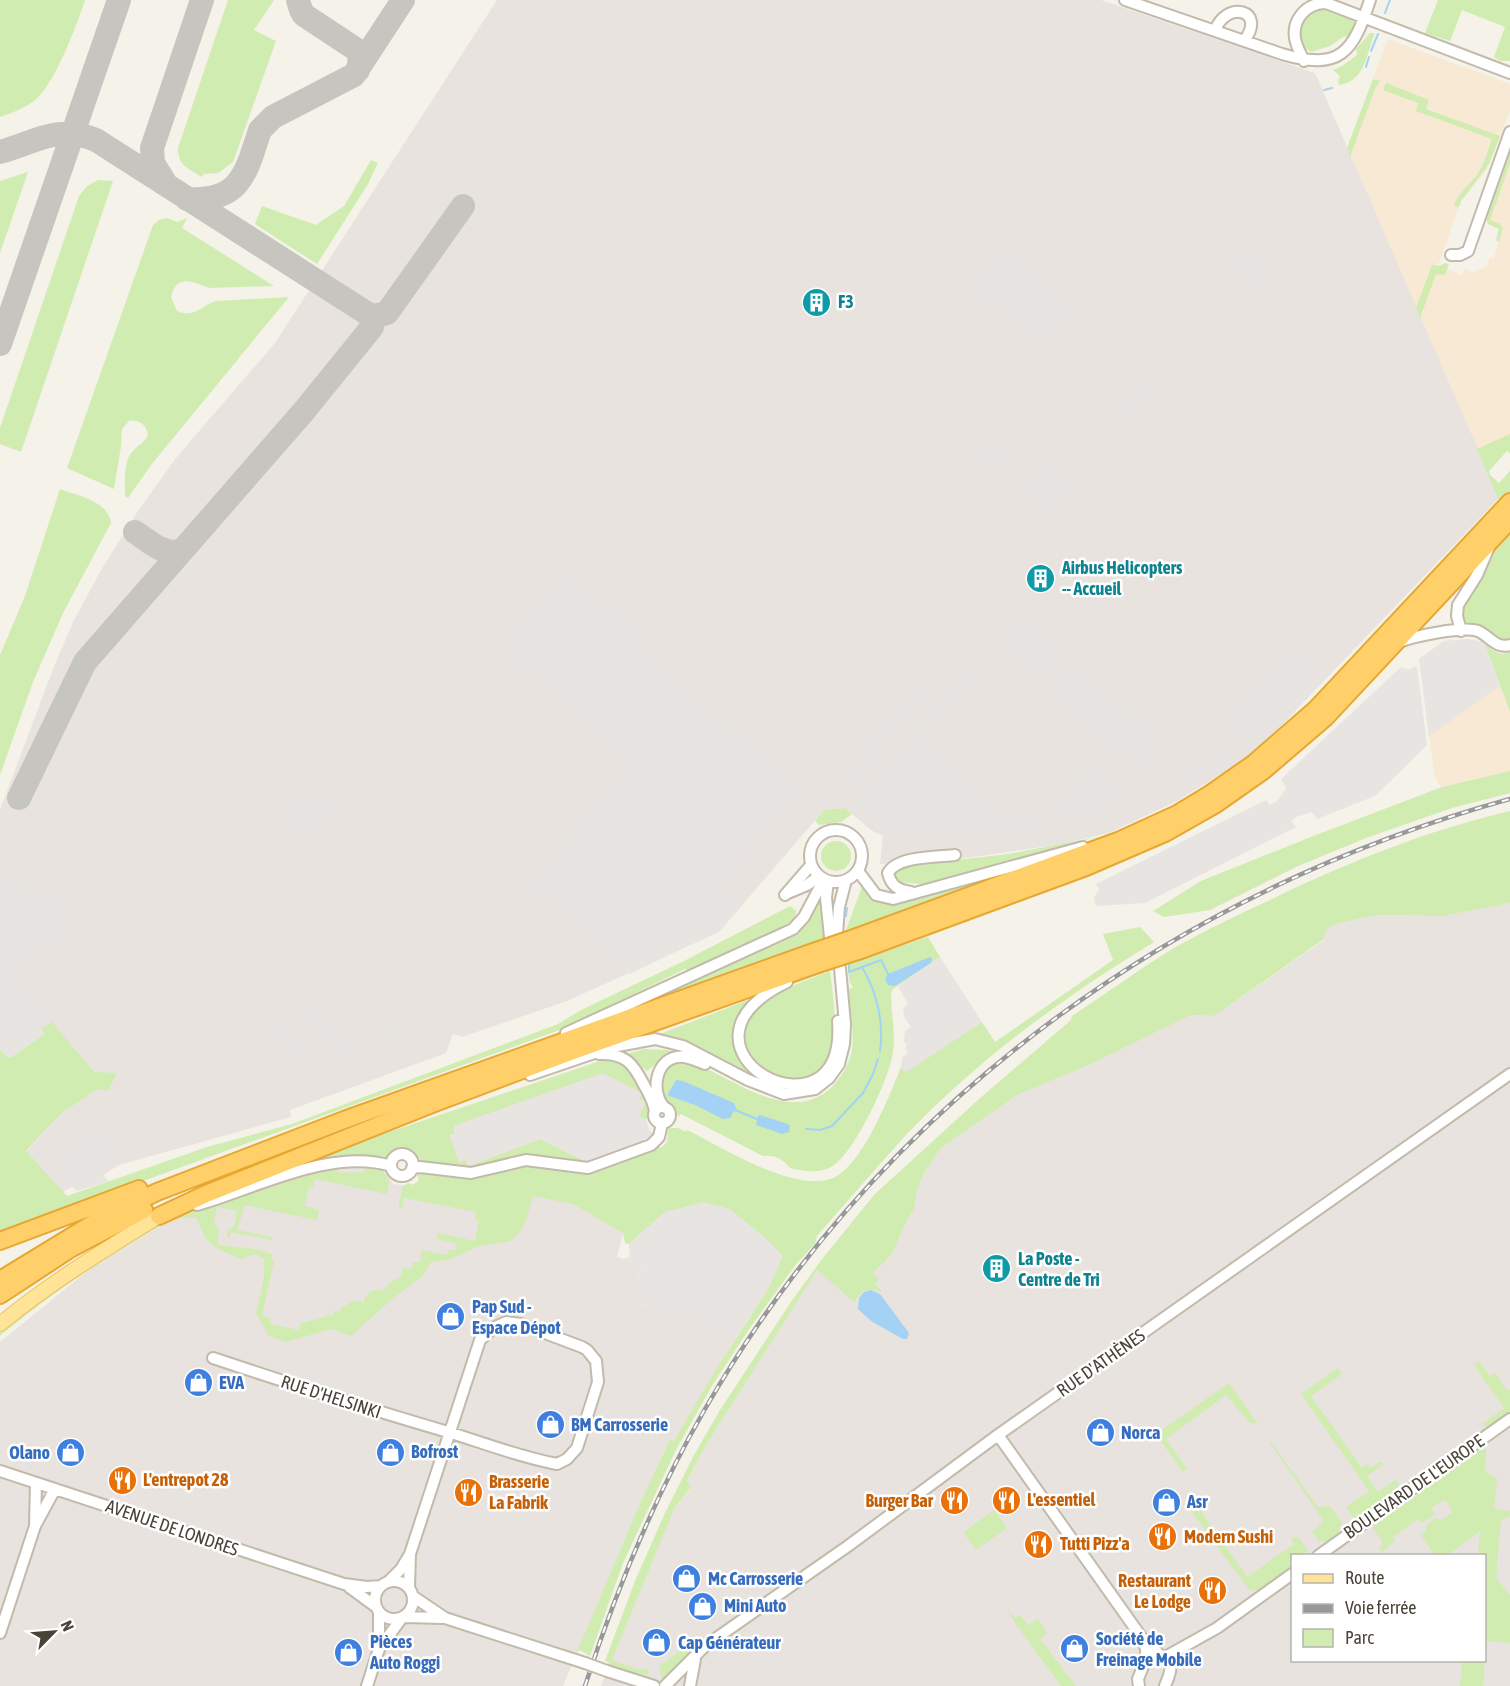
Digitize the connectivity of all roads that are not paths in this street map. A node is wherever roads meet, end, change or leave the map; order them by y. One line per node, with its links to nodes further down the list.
1 (1125, 0): 4 (street)
2 (1370, 0): 3 (street)
3 (1364, 18): 6 (street); 6 (street); 7 (street)
4 (1215, 31): 5 (street); 5 (street)
5 (1244, 41): 6 (street)
6 (1304, 61)
7 (1510, 73)
8 (1510, 132): 9 (street)
9 (1451, 255)
10 (1510, 502): 16 (highway)
11 (1510, 520): 12 (highway)
12 (1490, 542): 13 (street); 14 (highway)
13 (1461, 631): 14 (street); 15 (street)
14 (1396, 643): 23 (highway)
15 (1510, 645)
16 (1152, 826): 22 (street); 23 (highway)
17 (954, 855): 22 (street)
18 (812, 865): 19 (street); 20 (street); 20 (street)
19 (858, 871): 21 (street); 22 (street)
20 (824, 879): 21 (street); 21 (street); 30 (street)
21 (846, 880)
22 (915, 892)
23 (857, 944): 24 (highway, bridge)
24 (823, 964): 24 (street); 28 (street); 30 (highway)
25 (587, 1055): 27 (street); 28 (street); 30 (street)
26 (661, 1068): 27 (street); 28 (street); 31 (street)
27 (636, 1070): 31 (street)
28 (734, 1072)
29 (1510, 1074): 44 (street, RUE D'ATHÈNES)
30 (432, 1096): 32 (highway); 33 (highway)
31 (660, 1110): 35 (street)
32 (344, 1120): 37 (highway); 38 (highway)
33 (379, 1125): 36 (highway); 39 (highway)
34 (391, 1166): 35 (street); 35 (street); 36 (street)
35 (412, 1168)
36 (159, 1216): 40 (main road)
37 (0, 1241)
38 (0, 1280)
39 (0, 1295)
40 (0, 1324)
41 (213, 1358): 43 (street, RUE D'HELSINKI)
42 (1510, 1419): 50 (street, BOULEVARD DE L'EUROPE)
43 (451, 1433): 43 (street, RUE D'HELSINKI); 49 (street, RUE D'HELSINKI)
44 (998, 1435): 60 (street); 62 (street, RUE D'ATHÈNES)
45 (0, 1471): 46 (street, AVENUE DE LONDRES)
46 (36, 1483): 47 (street, AVENUE DE LONDRES); 48 (street)
47 (55, 1489): 48 (street); 52 (street, AVENUE DE LONDRES)
48 (35, 1526): 59 (street)
49 (410, 1554): 53 (street, RUE D'HELSINKI); 54 (street, RUE D'HELSINKI)
50 (1321, 1554)
51 (1291, 1575): 58 (street)
52 (344, 1584): 53 (street, AVENUE DE LONDRES); 55 (street, AVENUE DE LONDRES)
53 (385, 1584): 54 (street); 55 (street)
54 (411, 1593): 56 (street); 57 (street)
55 (377, 1609): 56 (street); 61 (street)
56 (403, 1618): 57 (street); 61 (street)
57 (445, 1618): 68 (street, bridge)
58 (1217, 1628): 63 (street); 65 (street)
59 (0, 1633)
60 (1142, 1638): 63 (street); 64 (street)
61 (379, 1649): 67 (street)
62 (696, 1656): 69 (street, RUE D'ATHÈNES); 70 (street)
63 (1163, 1656): 64 (street); 65 (street)
64 (1146, 1659): 66 (street)
65 (1171, 1669): 71 (street)
66 (1135, 1684)
67 (367, 1686)
68 (654, 1686)
69 (665, 1686)
70 (690, 1686)
71 (1165, 1686)

